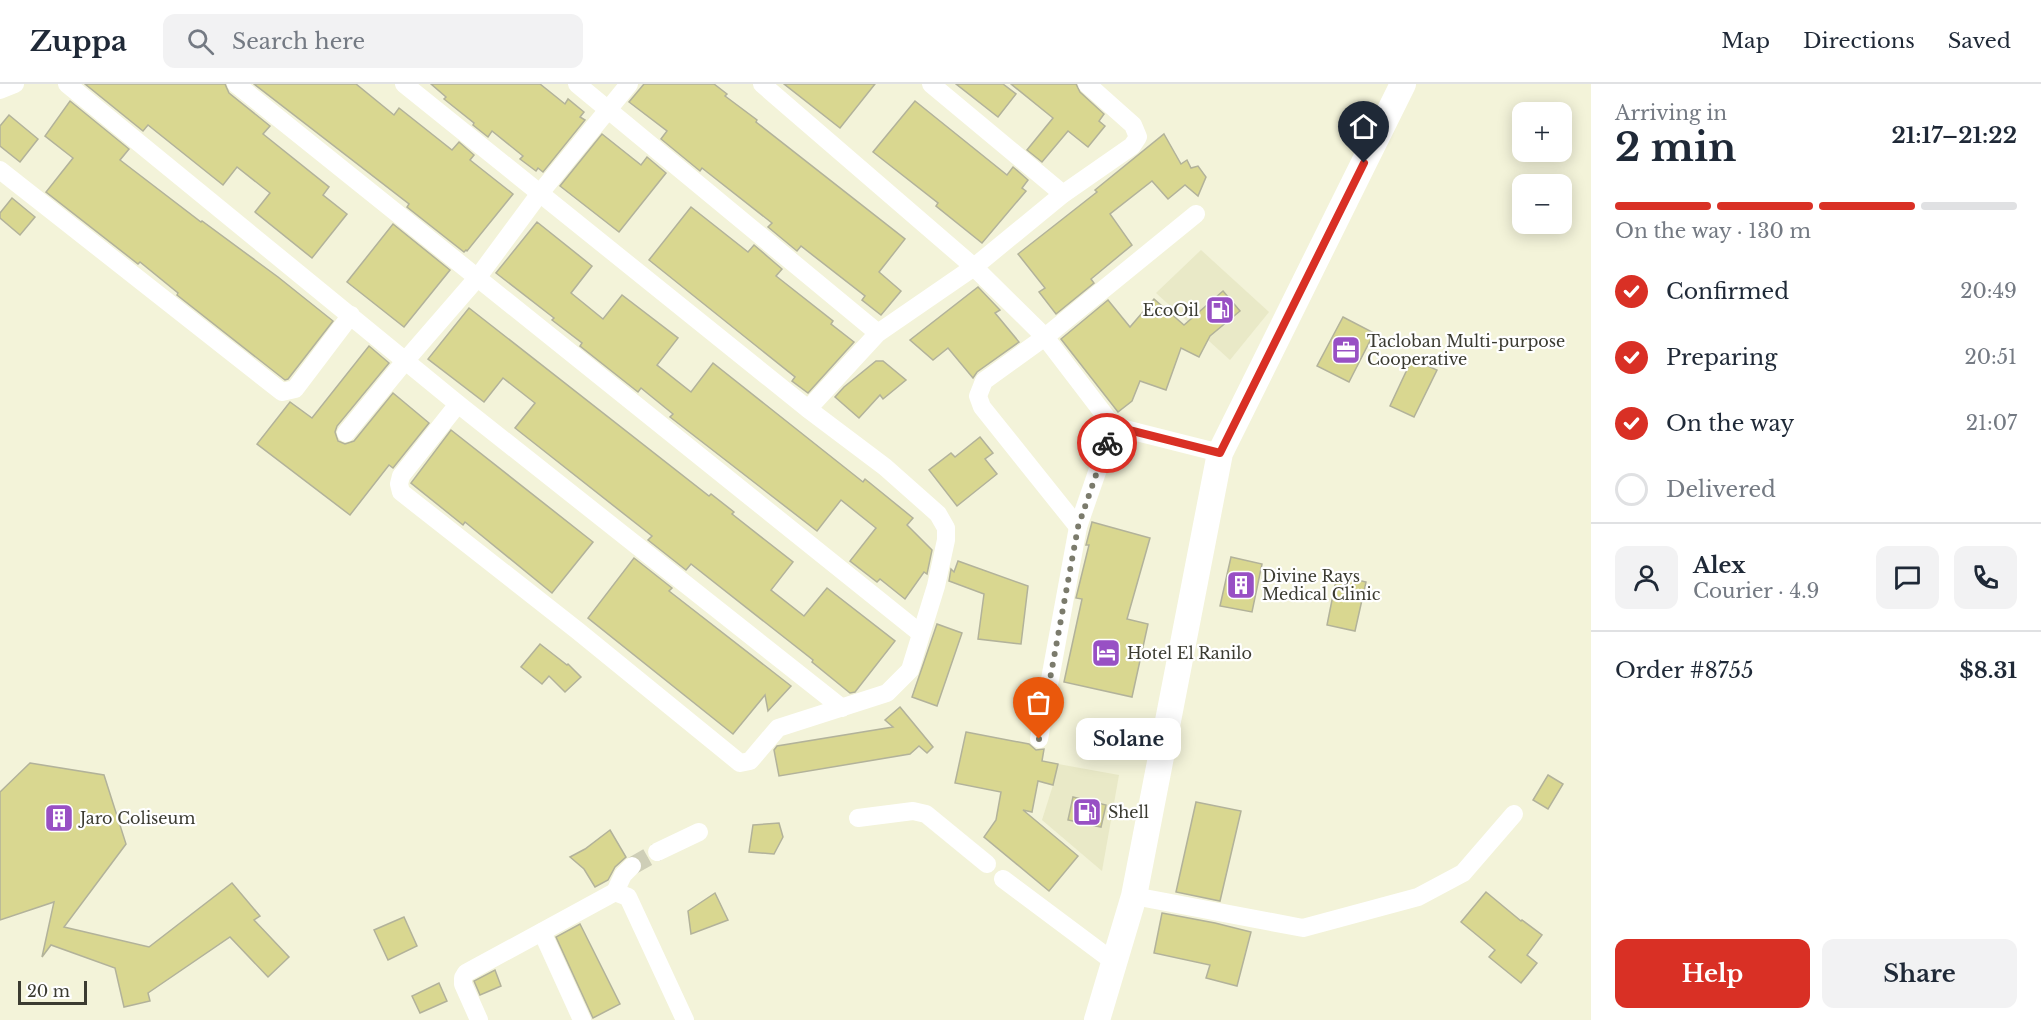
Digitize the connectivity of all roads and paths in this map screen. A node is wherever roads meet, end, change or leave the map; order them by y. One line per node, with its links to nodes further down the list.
1 (15, 84): 11 (street)
2 (67, 84): 19 (street)
3 (236, 84): 18 (street)
4 (404, 84): 14 (street)
5 (577, 84): 12 (street)
6 (629, 84): 12 (street)
7 (931, 84): 15 (street)
8 (1087, 84): 15 (street)
9 (1403, 84): 27 (main road)
10 (770, 86): 17 (street)
11 (0, 90)
12 (608, 109): 14 (street); 20 (street)
13 (0, 170): 19 (street)
14 (540, 193): 18 (street); 24 (street)
15 (1063, 194): 17 (street)
16 (1196, 214): 21 (street)
17 (974, 267): 20 (street); 21 (street)
18 (478, 278): 22 (street); 29 (street)
19 (351, 315): 22 (street)
20 (878, 333): 24 (street)
21 (1044, 337): 25 (street); 28 (street)
22 (406, 360): 23 (street); 26 (street)
23 (458, 404): 30 (street); 30 (street)
24 (808, 409): 29 (street)
25 (1113, 426): 27 (street); 28 (street)
26 (346, 433)
27 (1220, 453): 40 (main road)
28 (1078, 527): 31 (street)
29 (920, 633): 30 (street)
30 (842, 708)
31 (1039, 739)
32 (1514, 814): 40 (street)
33 (858, 818): 36 (street)
34 (699, 831): 35 (street)
35 (657, 852)
36 (987, 864)
37 (632, 866): 39 (street)
38 (1003, 879): 42 (street)
39 (615, 892): 41 (street); 45 (street)
40 (1134, 896): 42 (main road)
41 (542, 932): 43 (street); 44 (street)
42 (1114, 962): 46 (main road)
43 (479, 1020)
44 (582, 1020)
45 (685, 1020)
46 (1097, 1020)

